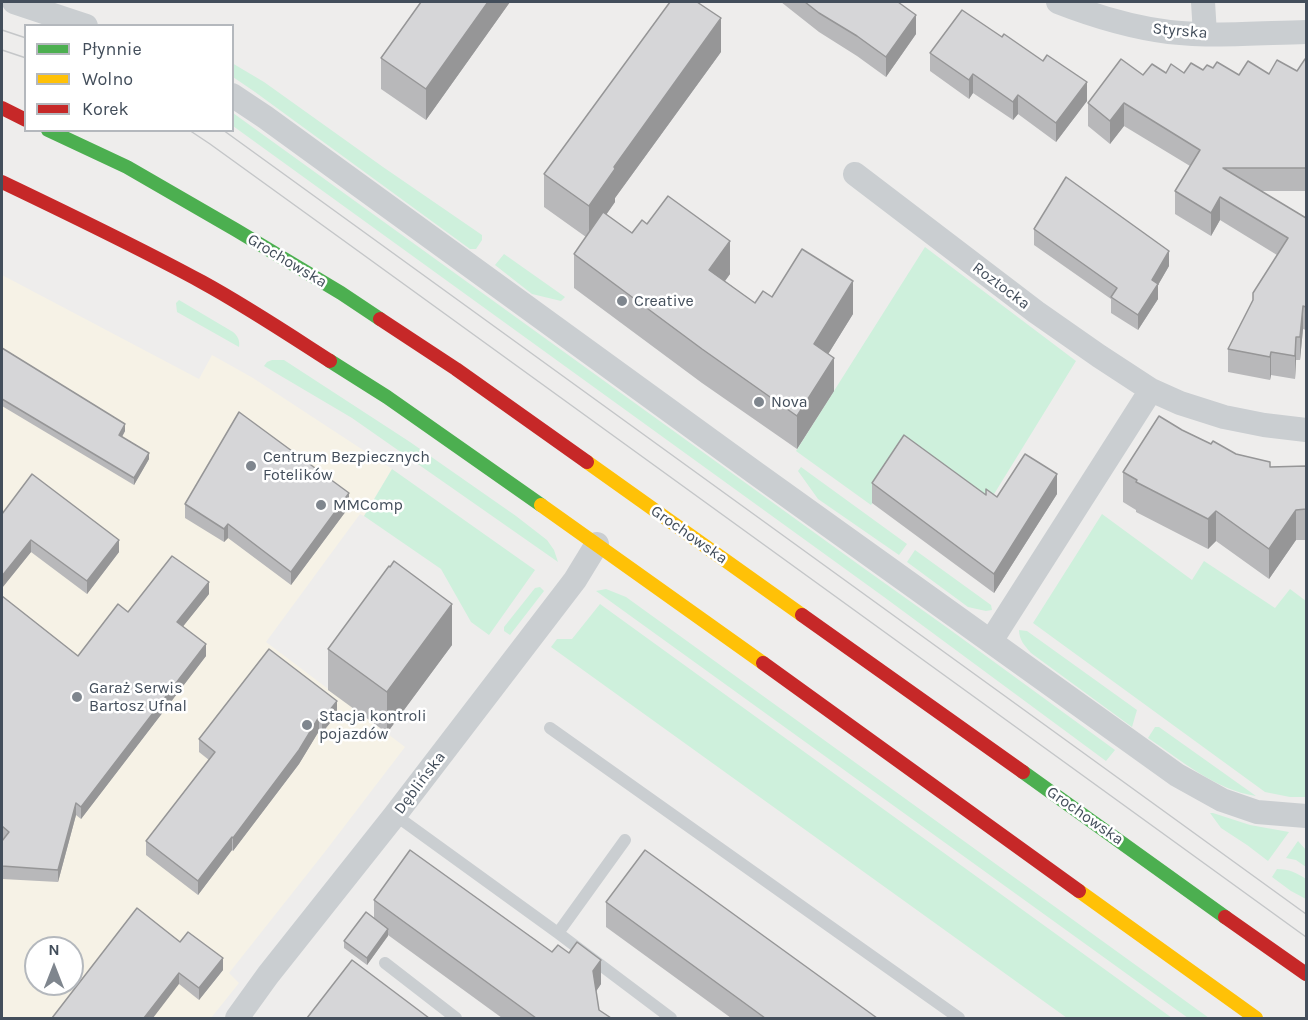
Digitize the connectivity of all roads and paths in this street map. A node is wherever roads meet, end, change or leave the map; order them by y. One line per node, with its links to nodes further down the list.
1 (14, 2): 4 (street)
2 (1058, 2): 6 (street, Styrska)
3 (1203, 2): 6 (street)
4 (80, 24)
5 (1306, 32): 6 (street, Styrska)
6 (1205, 34)
7 (234, 96): 16 (street)
8 (2, 108): 9 (main road)
9 (24, 119)
10 (52, 132): 23 (main road, Grochowska)
11 (855, 174): 13 (street, Roztocka)
12 (2, 182): 15 (main road)
13 (1151, 390): 14 (street, Roztocka); 16 (street)
14 (1306, 430)
15 (597, 544): 18 (street, Dęblińska); 28 (main road)
16 (991, 641): 19 (street)
17 (550, 728): 27 (lane)
18 (395, 815): 21 (lane); 25 (street, Dęblińska)
19 (1306, 816)
20 (624, 840): 21 (lane)
21 (558, 933): 24 (lane)
22 (385, 963): 26 (lane)
23 (1306, 974)
24 (665, 1017)
25 (237, 1018)
26 (456, 1018)
27 (959, 1018)
28 (1256, 1018)

